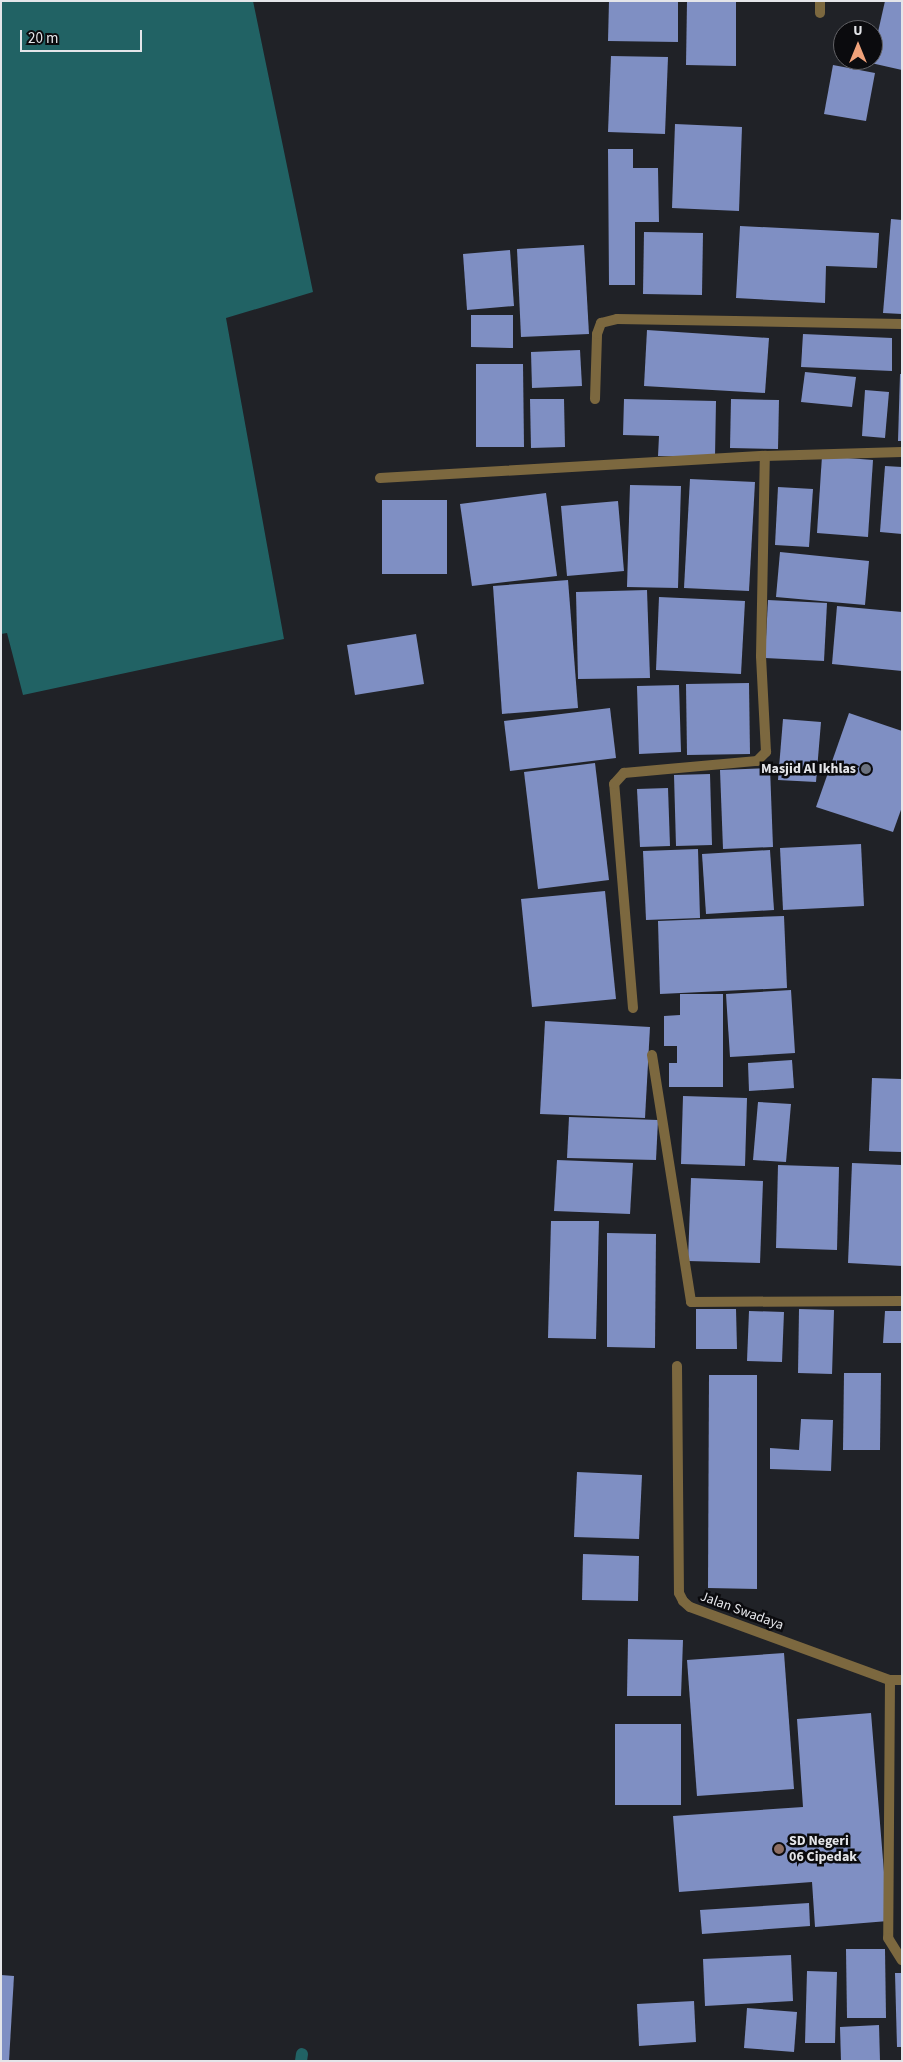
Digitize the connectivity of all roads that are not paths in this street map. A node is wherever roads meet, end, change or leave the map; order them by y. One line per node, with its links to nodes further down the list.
1 (820, 1): 2 (street)
2 (820, 13)
3 (902, 324): 4 (street)
4 (595, 399)
5 (902, 452): 6 (street)
6 (766, 456): 7 (street); 8 (street)
7 (380, 478)
8 (633, 1008)
9 (652, 1055): 10 (street)
10 (902, 1301)
11 (677, 1366): 12 (street, Jalan Swadaya)
12 (890, 1680): 13 (street, Jalan Swadaya); 14 (street)
13 (902, 1680)
14 (902, 1960)

